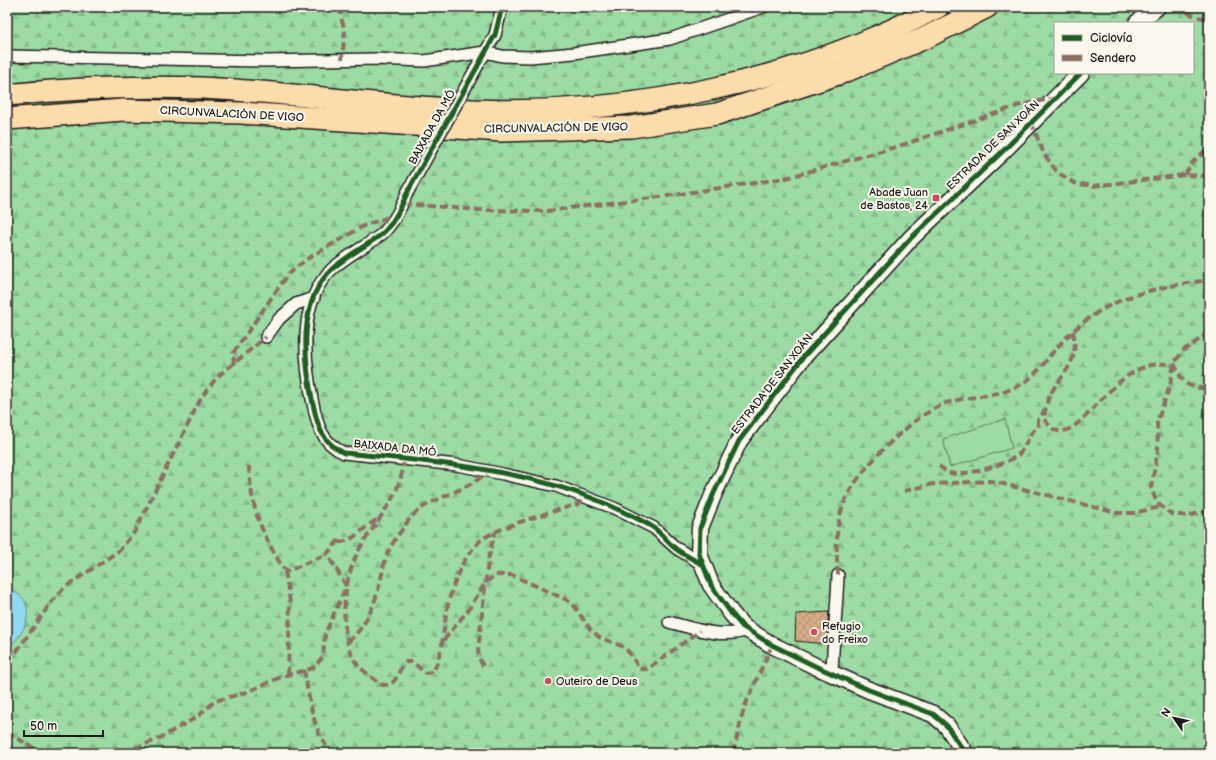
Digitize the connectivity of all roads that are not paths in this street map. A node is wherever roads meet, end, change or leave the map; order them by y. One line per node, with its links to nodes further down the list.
1 (502, 7): 7 (street, BAIXADA DA MÓ)
2 (763, 7): 7 (street)
3 (938, 7): 10 (highway, CIRCUNVALACIÓN DE VIGO)
4 (987, 7): 11 (highway, CIRCUNVALACIÓN DE VIGO)
5 (1157, 7): 6 (street)
6 (1138, 22)
7 (485, 52): 8 (street); 12 (street, BAIXADA DA MÓ, bridge)
8 (7, 56)
9 (1080, 74): 14 (street, ESTRADA DE SAN XOÁN)
10 (7, 95)
11 (7, 119)
12 (314, 298): 13 (street); 14 (street, BAIXADA DA MÓ)
13 (266, 337)
14 (702, 564): 17 (street, ESTRADA DE SAN XOÁN)
15 (838, 575): 18 (street)
16 (669, 622): 17 (street)
17 (748, 630): 18 (street, ESTRADA DE SAN XOÁN)
18 (832, 673): 19 (street, ESTRADA DE SAN XOÁN)
19 (965, 753)

